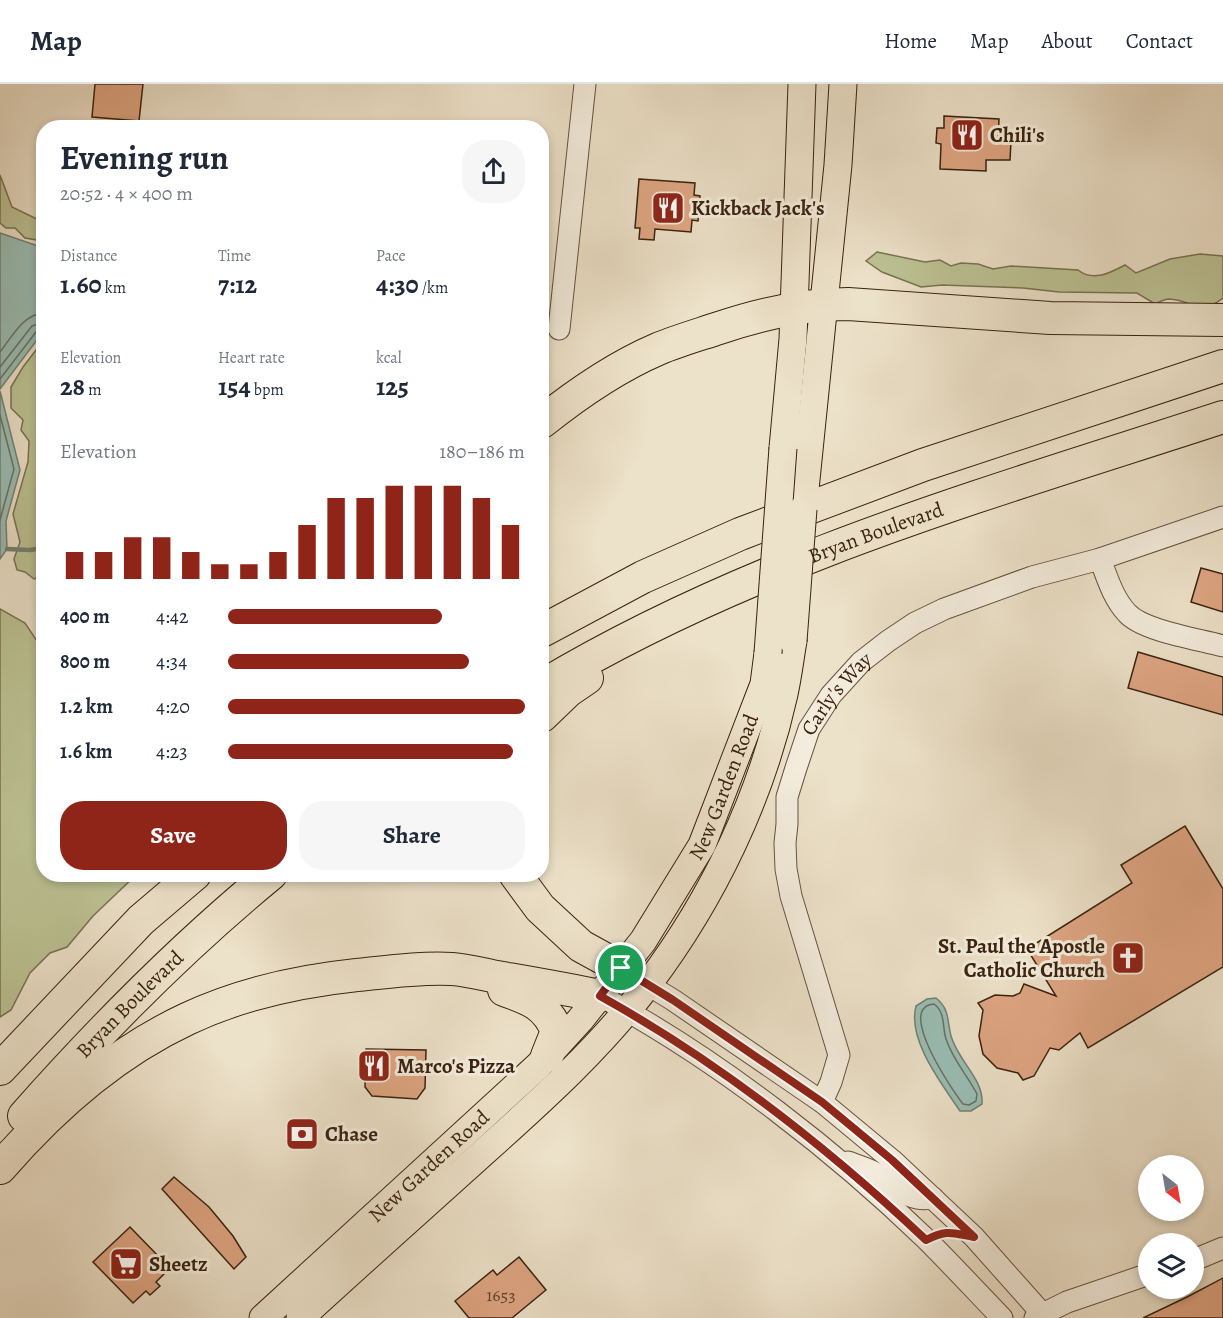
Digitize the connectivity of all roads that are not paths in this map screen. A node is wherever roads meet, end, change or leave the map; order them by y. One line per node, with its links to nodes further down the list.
1 (585, 84): 6 (street)
2 (802, 84): 4 (main road, New Garden Road)
3 (843, 84): 4 (main road, New Garden Road)
4 (808, 306): 5 (highway); 8 (highway); 21 (main road, New Garden Road, bridge); 23 (main road, New Garden Road, bridge)
5 (1223, 320)
6 (559, 329)
7 (1223, 366): 13 (highway)
8 (549, 417)
9 (1223, 417): 12 (highway, Bryan Boulevard)
10 (1223, 517): 11 (street, Carly's Way)
11 (1100, 559): 14 (street); 28 (street, Carly's Way)
12 (761, 575): 15 (highway, Bryan Boulevard); 16 (highway)
13 (549, 627)
14 (1223, 646)
15 (549, 682)
16 (549, 709)
17 (159, 882): 27 (highway)
18 (186, 882): 27 (highway)
19 (262, 882): 29 (highway, Bryan Boulevard)
20 (520, 882): 21 (highway)
21 (621, 968): 23 (street); 24 (main road, New Garden Road)
22 (471, 972): 24 (highway); 26 (highway); 31 (highway)
23 (649, 984): 25 (main road, New Garden Road); 28 (street)
24 (600, 996): 25 (street); 26 (main road, New Garden Road)
25 (627, 1011): 30 (street); 40 (main road, New Garden Road)
26 (547, 1056): 39 (main road, New Garden Road)
27 (2, 1067)
28 (822, 1102): 32 (street)
29 (0, 1144)
30 (829, 1154): 32 (street); 34 (street)
31 (0, 1168)
32 (933, 1198): 33 (street)
33 (974, 1237): 34 (street); 38 (street)
34 (926, 1240): 41 (street)
35 (1223, 1248): 36 (street)
36 (1204, 1256)
37 (1138, 1278): 38 (street)
38 (1041, 1317)
39 (263, 1318)
40 (300, 1318)
41 (1002, 1318)

